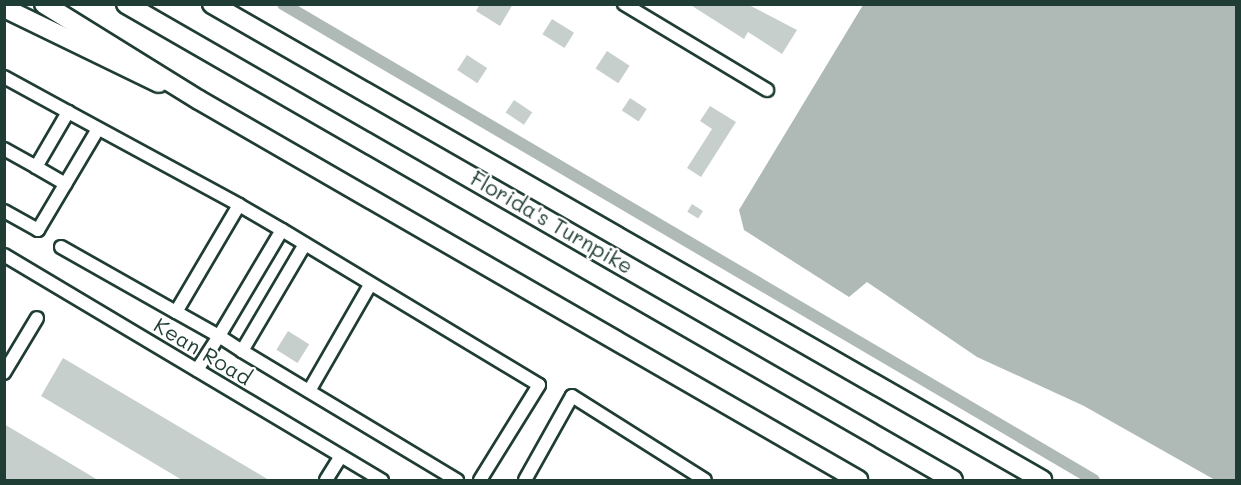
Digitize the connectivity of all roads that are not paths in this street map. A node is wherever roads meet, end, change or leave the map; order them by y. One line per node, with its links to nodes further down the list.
1 (44, 4): 8 (highway)
2 (126, 4): 36 (highway, Florida's Turnpike)
3 (212, 4): 37 (highway)
4 (624, 4): 7 (street)
5 (4, 8): 8 (highway)
6 (6, 82): 9 (street)
7 (767, 90)
8 (199, 100): 35 (highway)
9 (68, 112): 10 (street); 12 (street)
10 (98, 129): 13 (street); 14 (street)
11 (4, 149): 12 (street)
12 (36, 167): 13 (street)
13 (66, 184): 15 (street)
14 (239, 205): 16 (street); 21 (street)
15 (4, 211)
16 (282, 230): 17 (street); 23 (street)
17 (305, 244): 20 (street); 24 (street)
18 (61, 247): 21 (street)
19 (4, 255): 25 (street, Kean Road)
20 (370, 285): 27 (street); 32 (street)
21 (176, 312): 23 (street)
22 (37, 318): 26 (street)
23 (219, 336): 24 (street); 25 (street)
24 (242, 351): 27 (street)
25 (197, 370): 28 (street, Kean Road)
26 (4, 373)
27 (309, 390): 31 (street)
28 (341, 456): 29 (street); 30 (street, Kean Road)
29 (326, 480)
30 (382, 480)
31 (458, 480)
32 (480, 480)
33 (525, 480): 34 (street)
34 (705, 480)
35 (858, 480)
36 (953, 480)
37 (1042, 480)

